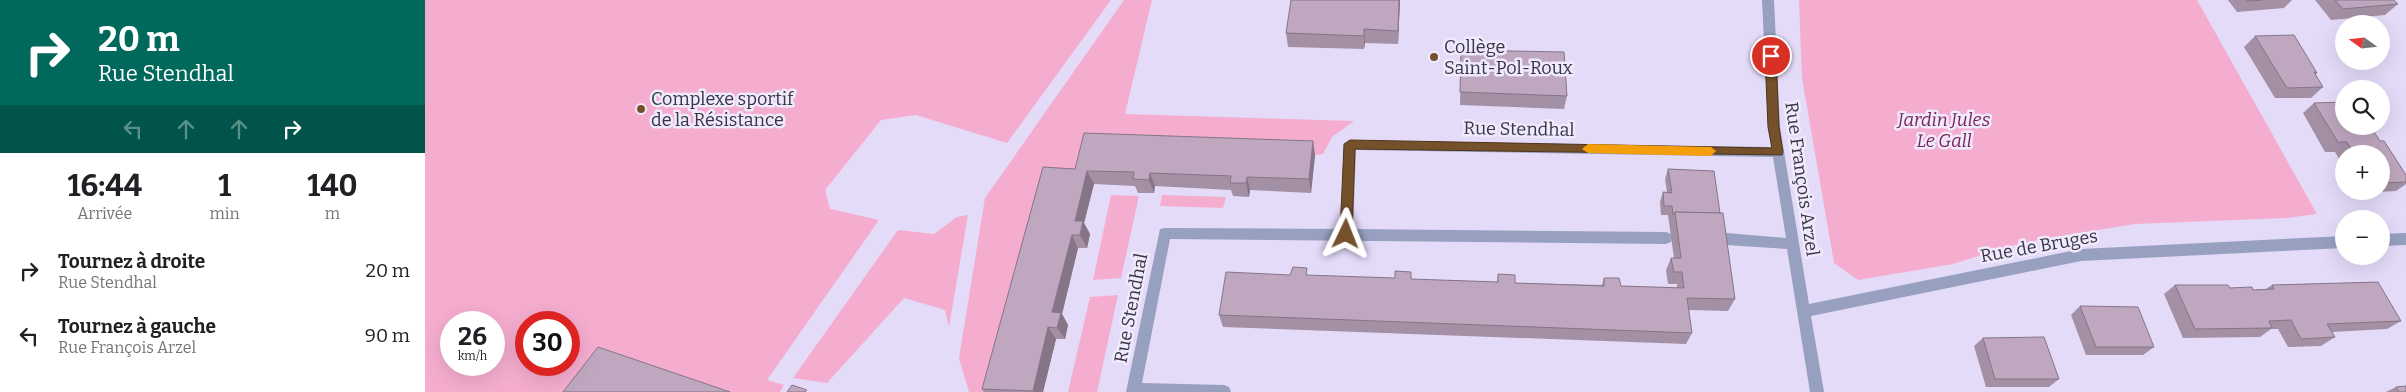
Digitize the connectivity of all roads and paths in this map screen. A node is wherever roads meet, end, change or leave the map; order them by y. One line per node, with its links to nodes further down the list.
1 (1768, 0): 2 (street, Rue François Arzel)
2 (1778, 152): 3 (street, Rue Stendhal); 9 (street, Rue François Arzel)
3 (1346, 234): 4 (street, Rue Stendhal); 11 (street, Rue Stendhal)
4 (1666, 238)
5 (1726, 239): 9 (street)
6 (2406, 239): 7 (street)
7 (2390, 240)
8 (2335, 242): 10 (street, Rue de Bruges)
9 (1793, 244): 10 (street, Rue François Arzel)
10 (1804, 311): 13 (street, Rue François Arzel)
11 (1134, 391): 12 (street)
12 (1224, 392)
13 (1817, 392)

